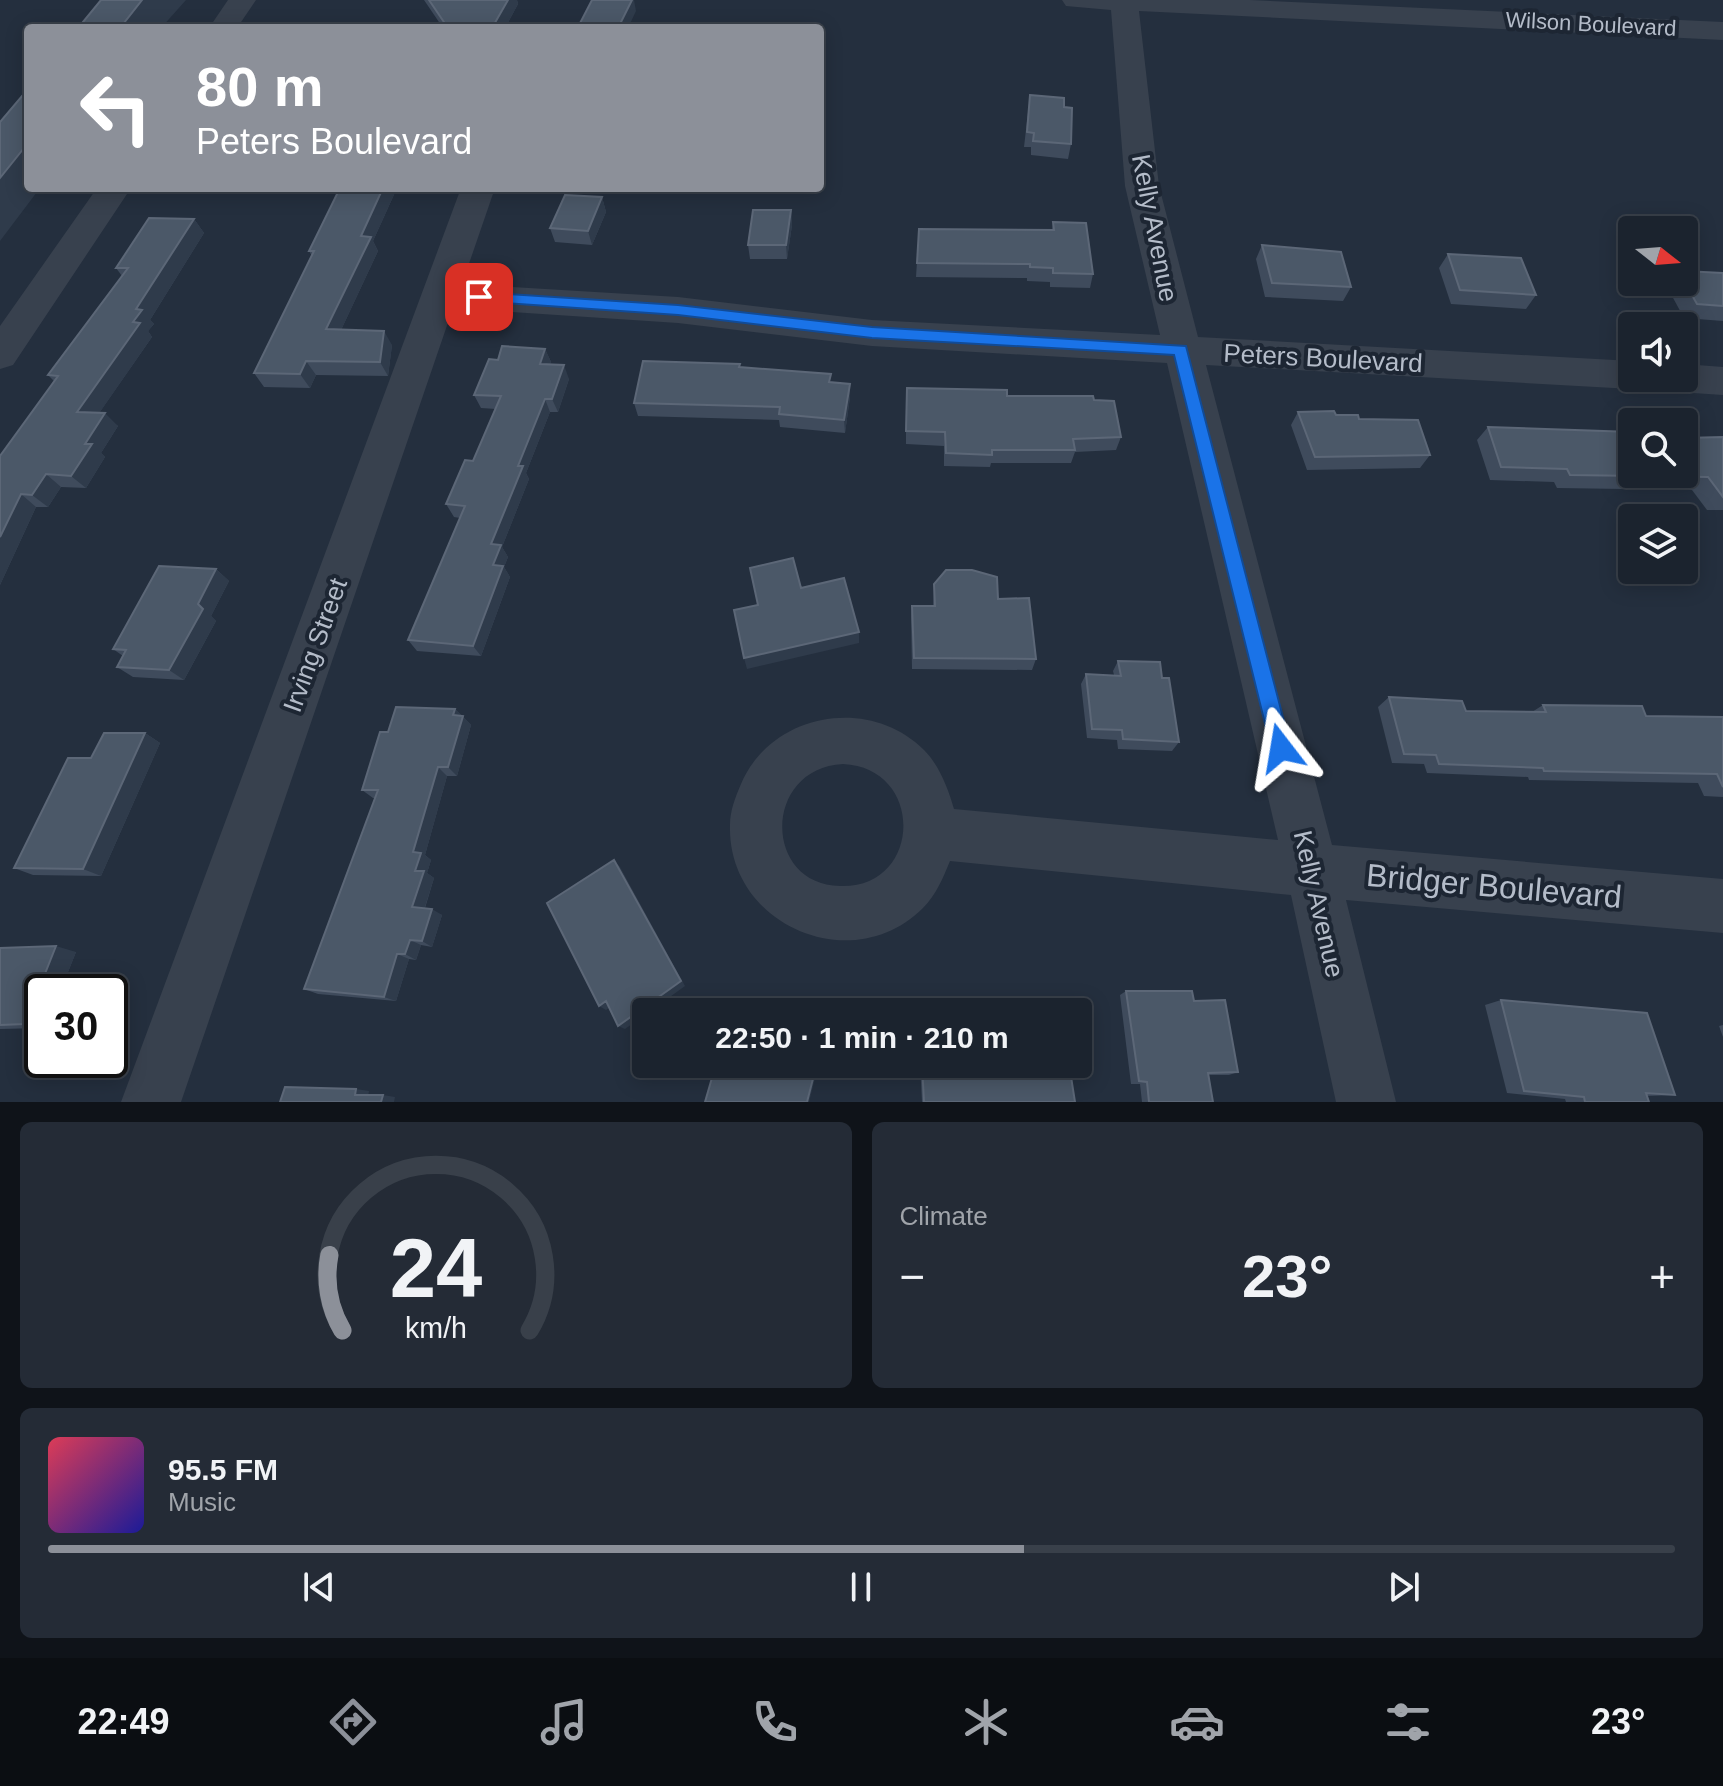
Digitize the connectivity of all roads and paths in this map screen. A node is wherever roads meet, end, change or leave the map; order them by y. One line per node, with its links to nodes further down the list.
1 (242, 0): 5 (street)
2 (1076, 0): 3 (street, Wilson Boulevard)
3 (1124, 2): 4 (street, Wilson Boulevard); 10 (street, Kelly Avenue)
4 (1410, 8): 6 (street, Wilson Boulevard)
5 (226, 24)
6 (1723, 31)
7 (111, 192): 11 (street)
8 (477, 192): 9 (street, Irving Street)
9 (441, 295): 10 (street, Peters Boulevard); 18 (street, Irving Street)
10 (1180, 350): 12 (street, Peters Boulevard); 16 (street, Kelly Avenue)
11 (0, 355)
12 (1618, 374)
13 (1698, 379): 14 (street)
14 (1723, 381)
15 (931, 833): 16 (street, Bridger Boulevard)
16 (1312, 870): 17 (street, Bridger Boulevard); 19 (street, Kelly Avenue)
17 (1723, 906)
18 (151, 1102)
19 (1366, 1102)

